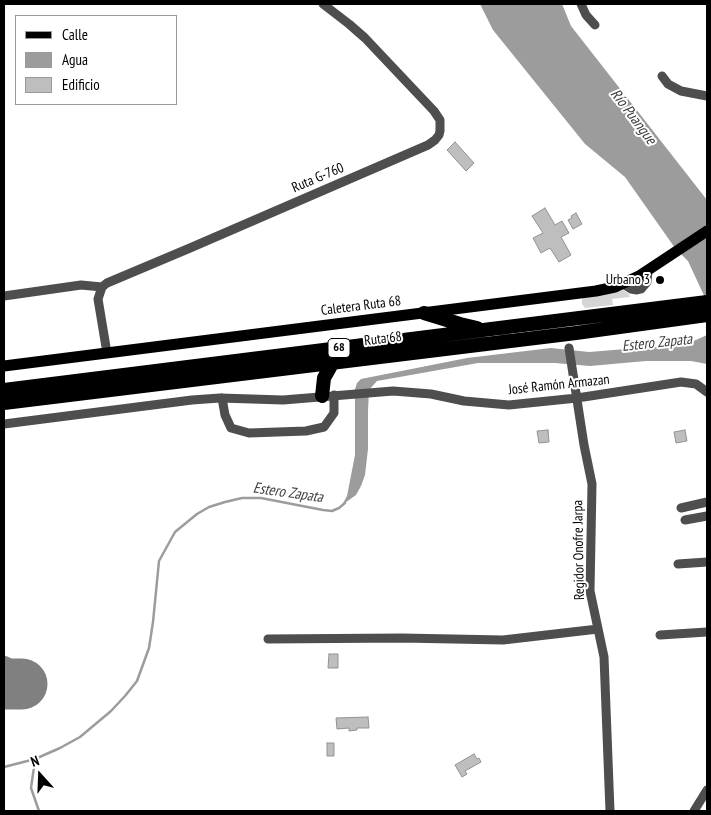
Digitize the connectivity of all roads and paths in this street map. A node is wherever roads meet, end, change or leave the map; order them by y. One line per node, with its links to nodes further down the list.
1 (324, 4): 7 (street, Ruta G-760)
2 (581, 4): 3 (street)
3 (595, 25)
4 (662, 76): 5 (street)
5 (707, 96)
6 (707, 232): 10 (main road, Caletera Ruta 68)
7 (102, 287): 8 (street); 13 (street)
8 (4, 296)
9 (705, 307): 11 (highway, Ruta 68 / 68); 14 (highway, Ruta 68 / 68)
10 (424, 313): 11 (highway); 13 (main road, Caletera Ruta 68)
11 (490, 330): 16 (highway, Ruta 68 / 68)
12 (569, 348): 20 (street, Regidor Onofre Jarpa)
13 (107, 353): 15 (main road, Caletera Ruta 68)
14 (333, 362): 18 (highway); 21 (highway, Ruta 68 / 68)
15 (4, 366)
16 (4, 390)
17 (707, 392): 20 (street, José Ramón Armazan)
18 (328, 396): 19 (street); 19 (street); 20 (street, José Ramón Armazan)
19 (222, 398): 22 (street)
20 (577, 398): 29 (street, Regidor Onofre Jarpa)
21 (4, 403)
22 (4, 424)
23 (707, 502): 24 (street)
24 (681, 508)
25 (707, 516): 26 (street)
26 (685, 520)
27 (707, 562): 28 (street)
28 (678, 564)
29 (598, 630): 32 (street); 34 (street, Regidor Onofre Jarpa)
30 (707, 632): 31 (street)
31 (660, 635)
32 (268, 639)
33 (707, 790): 35 (street)
34 (610, 811)
35 (694, 811)

